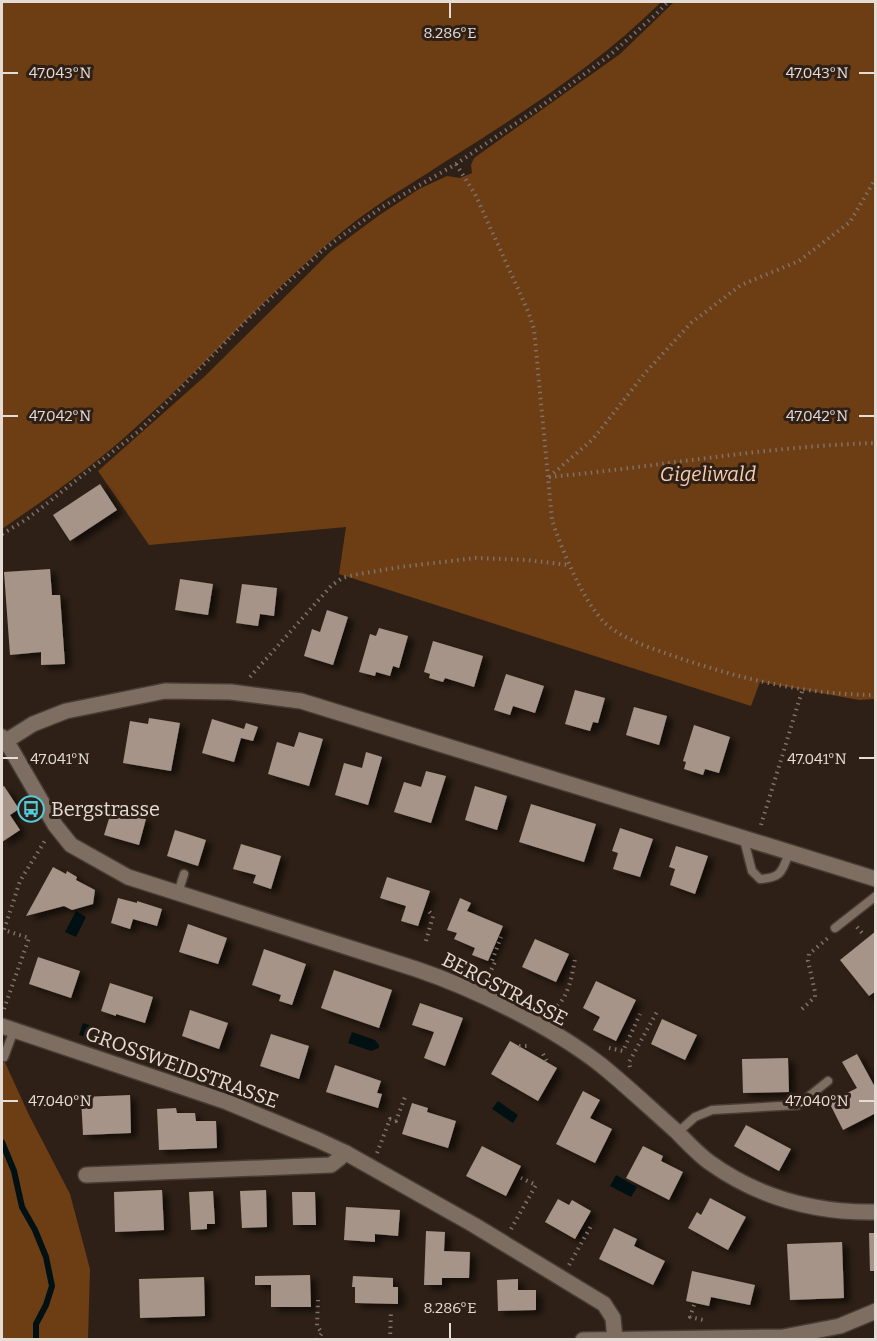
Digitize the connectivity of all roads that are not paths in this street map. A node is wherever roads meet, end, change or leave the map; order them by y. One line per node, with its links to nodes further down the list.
1 (4, 739): 2 (street, BERGSTRASSE); 6 (street, BERGSTRASSE)
2 (744, 840): 3 (street, BERGSTRASSE); 3 (lane)
3 (789, 853): 5 (street, BERGSTRASSE)
4 (184, 874): 6 (lane)
5 (876, 879)
6 (178, 893): 12 (street, BERGSTRASSE)
7 (876, 896): 8 (lane)
8 (836, 928)
9 (8, 1028): 10 (lane); 13 (street, GROSSWEIDSTRASSE)
10 (4, 1057)
11 (828, 1081): 12 (lane)
12 (677, 1133): 15 (street, BERGSTRASSE)
13 (346, 1153): 14 (street); 17 (street, GROSSWEIDSTRASSE)
14 (86, 1175)
15 (876, 1212)
16 (876, 1311): 17 (street)
17 (615, 1339): 18 (street)
18 (584, 1340)

